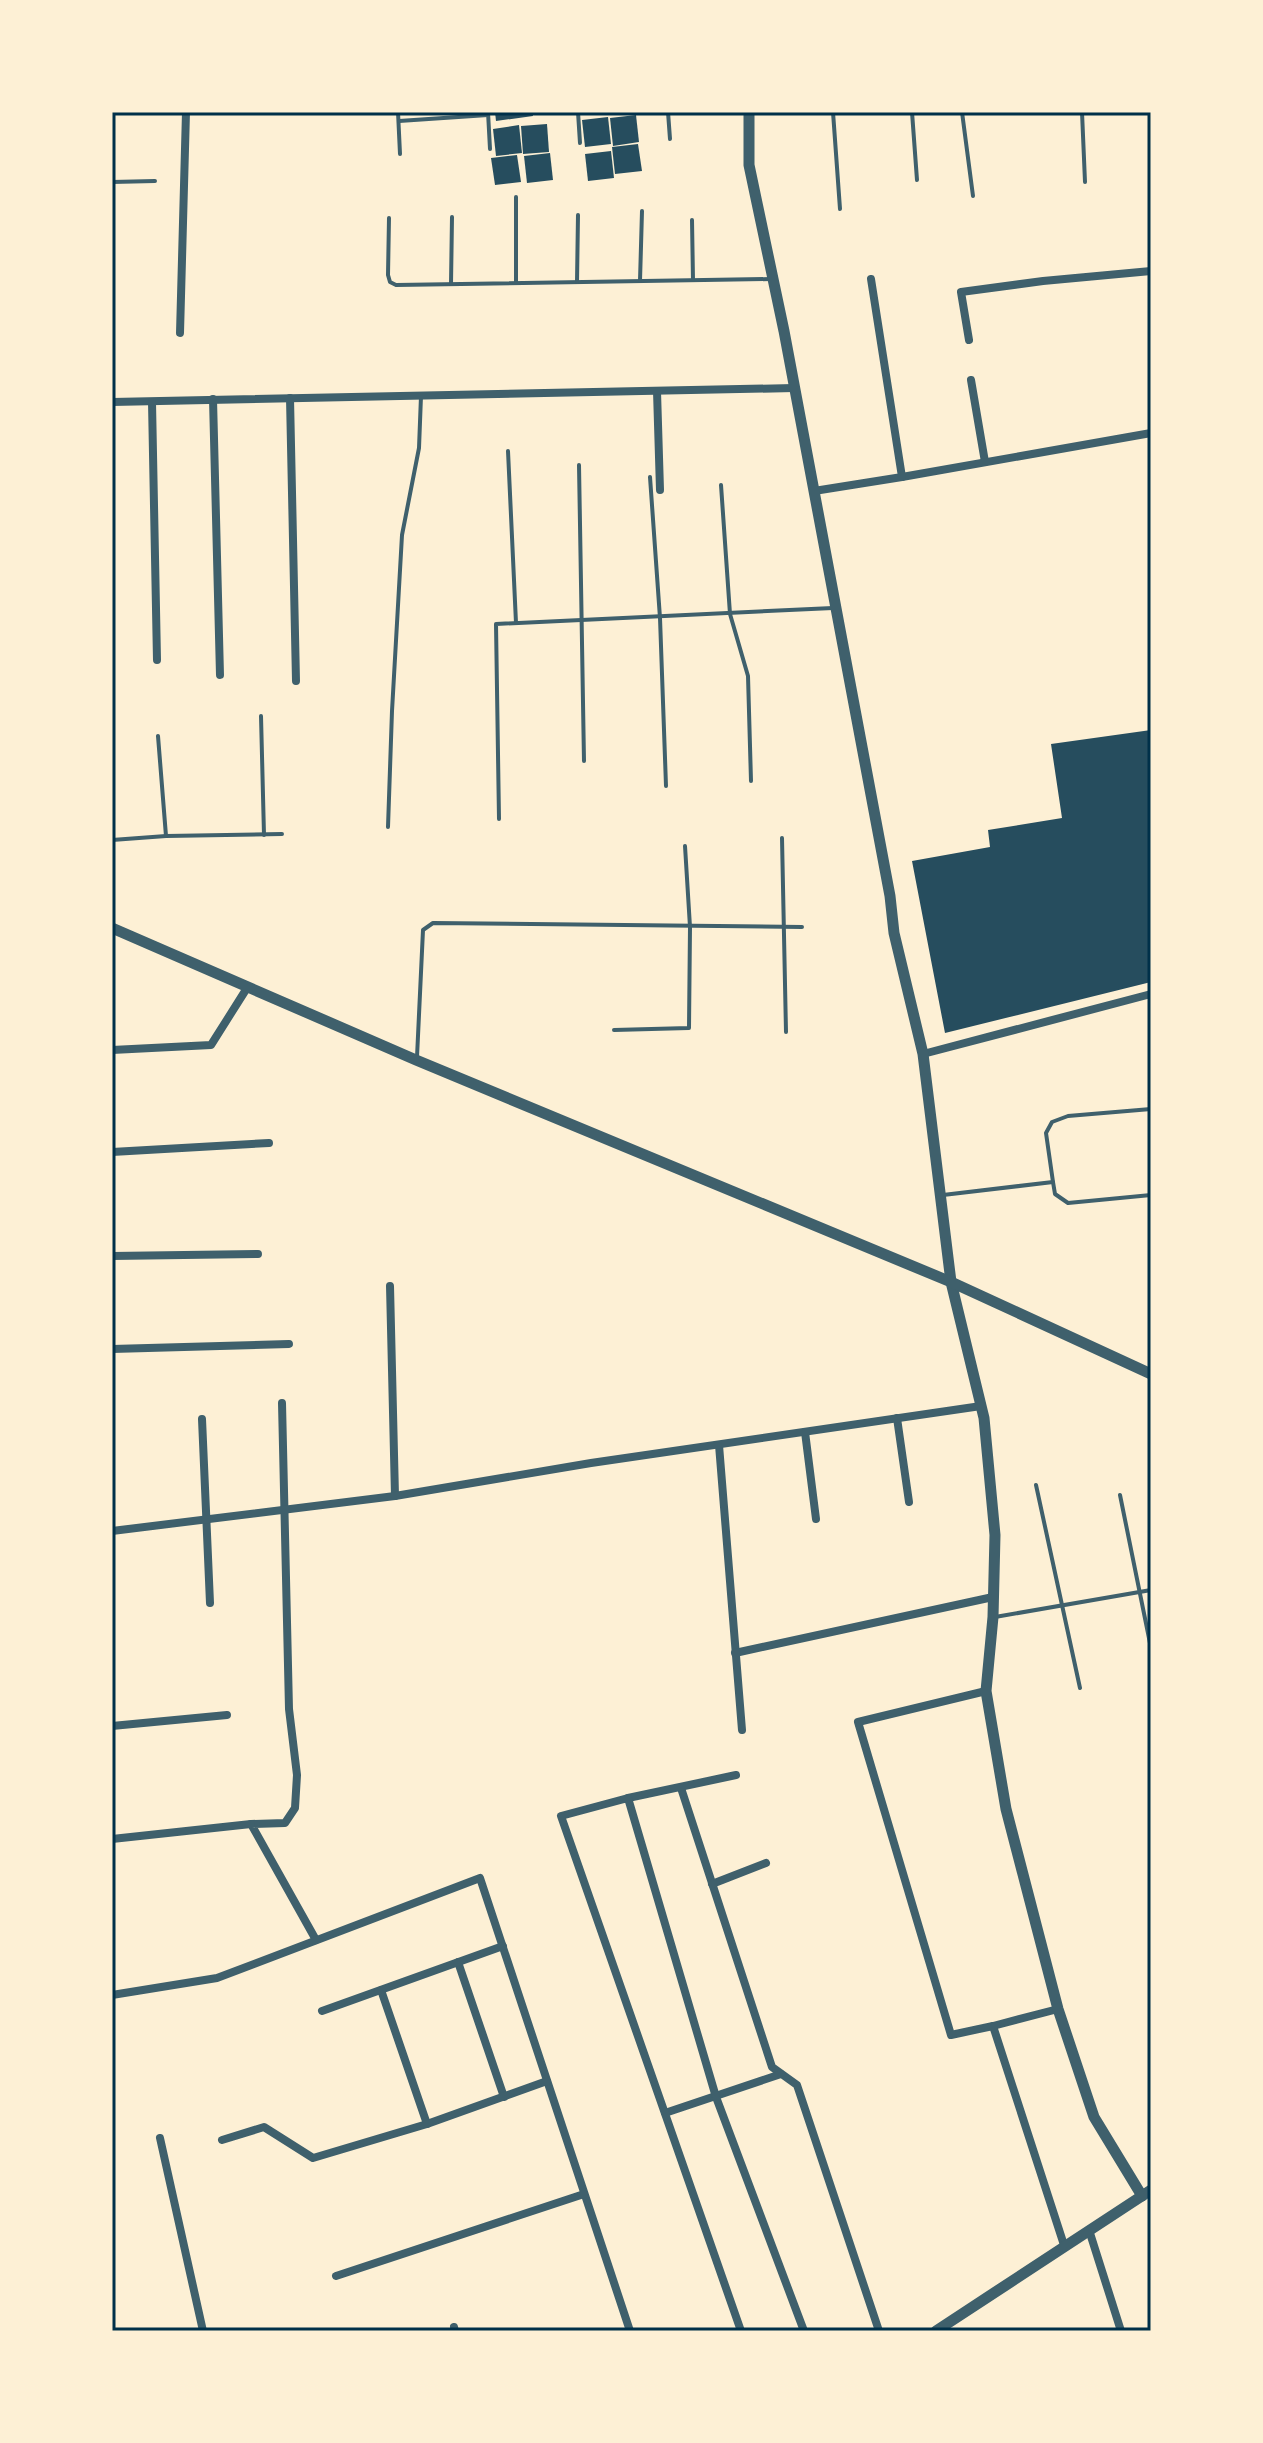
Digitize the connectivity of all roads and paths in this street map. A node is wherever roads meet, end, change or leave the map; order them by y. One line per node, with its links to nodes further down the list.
1 (186, 112): 36 (street)
2 (398, 112): 11 (lane)
3 (578, 112): 13 (lane)
4 (668, 112): 12 (lane)
5 (749, 112): 29 (street)
6 (833, 112): 22 (lane)
7 (912, 112): 16 (lane)
8 (962, 112): 20 (lane)
9 (1082, 112): 19 (lane)
10 (488, 114): 11 (lane); 14 (lane)
11 (399, 121): 15 (lane)
12 (670, 139)
13 (580, 143)
14 (490, 149)
15 (400, 154)
16 (917, 180)
17 (155, 181): 18 (lane)
18 (112, 182)
19 (1085, 182)
20 (973, 196)
21 (516, 197): 34 (lane)
22 (840, 209)
23 (642, 211): 32 (lane)
24 (578, 215): 33 (lane)
25 (452, 217): 35 (lane)
26 (389, 218): 35 (lane)
27 (692, 220): 31 (lane)
28 (1151, 271): 37 (street)
29 (771, 279): 31 (lane); 39 (street)
30 (871, 279): 51 (street)
31 (693, 280): 32 (lane)
32 (640, 281): 33 (lane)
33 (577, 282): 34 (lane)
34 (516, 283): 35 (lane)
35 (451, 284)
36 (180, 333)
37 (969, 340)
38 (971, 380): 48 (street)
39 (794, 388): 40 (street); 54 (street)
40 (657, 391): 41 (street); 53 (street)
41 (421, 396): 42 (street); 69 (lane)
42 (290, 398): 43 (street); 62 (street)
43 (213, 399): 45 (street); 61 (street)
44 (112, 402): 45 (street)
45 (152, 402): 60 (street)
46 (1151, 433): 48 (street)
47 (508, 451): 59 (lane)
48 (985, 462): 51 (street)
49 (579, 465): 58 (lane)
50 (650, 477): 57 (lane)
51 (902, 477): 54 (street)
52 (721, 485): 56 (lane)
53 (660, 490)
54 (814, 491): 55 (street)
55 (836, 608): 56 (lane); 85 (street)
56 (730, 614): 57 (lane); 66 (lane)
57 (660, 618): 58 (lane); 67 (lane)
58 (581, 620): 59 (lane); 65 (lane)
59 (516, 623): 68 (lane)
60 (157, 660)
61 (220, 675)
62 (296, 681)
63 (261, 716): 71 (lane)
64 (158, 736): 72 (lane)
65 (584, 761)
66 (751, 781)
67 (666, 786)
68 (499, 819)
69 (388, 827)
70 (282, 834): 71 (lane)
71 (264, 835): 72 (lane)
72 (166, 836): 74 (lane)
73 (782, 838): 77 (lane)
74 (112, 840)
75 (685, 846): 76 (lane)
76 (690, 927): 77 (lane); 82 (lane); 86 (lane)
77 (784, 927): 78 (lane); 83 (lane)
78 (802, 927)
79 (112, 928): 80 (street)
80 (247, 988): 84 (street); 86 (street)
81 (1151, 994): 85 (street)
82 (614, 1030)
83 (786, 1032)
84 (112, 1050)
85 (923, 1054): 91 (street)
86 (416, 1060): 95 (street)
87 (1151, 1109): 90 (lane)
88 (269, 1143): 89 (street)
89 (112, 1152)
90 (1053, 1182): 91 (lane); 92 (lane)
91 (943, 1195): 95 (street)
92 (1151, 1195)
93 (258, 1254): 94 (street)
94 (112, 1256)
95 (951, 1282): 99 (street); 101 (street)
96 (390, 1286): 108 (street)
97 (289, 1344): 98 (street)
98 (112, 1349)
99 (1151, 1374)
100 (282, 1403): 110 (street)
101 (981, 1406): 102 (street); 116 (street)
102 (897, 1418): 104 (street); 109 (street)
103 (202, 1419): 111 (street)
104 (805, 1432): 105 (street); 112 (street)
105 (719, 1445): 108 (street); 121 (street)
106 (1036, 1485): 118 (lane)
107 (1120, 1495): 115 (lane)
108 (395, 1496): 110 (street)
109 (909, 1502)
110 (285, 1509): 111 (street); 130 (street)
111 (207, 1518): 113 (street); 117 (street)
112 (816, 1519)
113 (112, 1531)
114 (1151, 1590): 115 (lane)
115 (1139, 1591): 118 (lane); 120 (lane)
116 (993, 1597): 119 (street); 121 (street)
117 (210, 1603)
118 (1060, 1606): 119 (lane); 122 (lane)
119 (993, 1617): 123 (street)
120 (1151, 1648)
121 (735, 1653): 126 (street)
122 (1080, 1688)
123 (986, 1691): 139 (street); 141 (street)
124 (227, 1715): 125 (street)
125 (112, 1726)
126 (742, 1730)
127 (736, 1775): 128 (street)
128 (681, 1788): 129 (street); 133 (street)
129 (628, 1798): 145 (street); 146 (street)
130 (251, 1824): 131 (street); 134 (street)
131 (112, 1839)
132 (766, 1863): 133 (street)
133 (712, 1884): 142 (street)
134 (316, 1940): 135 (street); 138 (street)
135 (503, 1946): 136 (street); 143 (street)
136 (458, 1962): 137 (street); 144 (street)
137 (381, 1990): 140 (street); 147 (street)
138 (112, 1995)
139 (1058, 2009): 141 (street); 150 (street)
140 (322, 2011)
141 (993, 2026): 153 (street)
142 (781, 2074): 145 (street); 159 (street)
143 (547, 2081): 144 (street); 151 (street)
144 (504, 2097): 147 (street)
145 (716, 2097): 146 (street); 158 (street)
146 (665, 2113): 157 (street)
147 (427, 2124): 149 (street)
148 (160, 2138): 155 (street)
149 (222, 2140)
150 (1146, 2193): 152 (street)
151 (584, 2194): 154 (street); 156 (street)
152 (1089, 2230): 153 (street); 161 (street)
153 (1064, 2245): 160 (street)
154 (336, 2276)
155 (203, 2331)
156 (630, 2331)
157 (741, 2331)
158 (804, 2331)
159 (879, 2331)
160 (936, 2331)
161 (1121, 2331)

